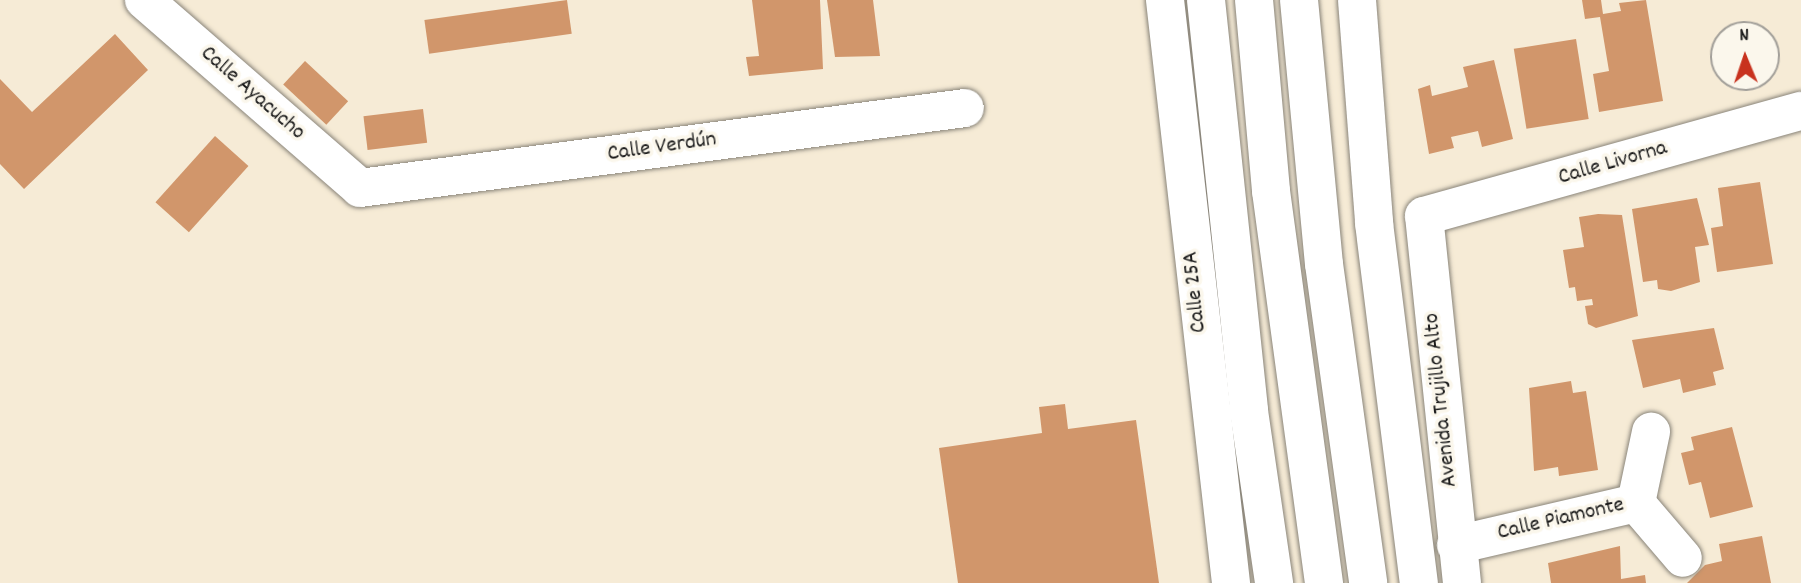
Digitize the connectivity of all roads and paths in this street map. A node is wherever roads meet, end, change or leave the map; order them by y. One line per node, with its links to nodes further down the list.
1 (144, 0): 9 (main road, Calle Ayacucho)
2 (1165, 0): 15 (main road, Calle 25A)
3 (1206, 0): 16 (main road)
4 (1254, 0): 17 (main road)
5 (1299, 0): 18 (main road)
6 (1357, 0): 19 (main road)
7 (965, 108): 9 (main road, Calle Verdún)
8 (1801, 111): 10 (main road, Calle Livorna)
9 (360, 188)
10 (1424, 216): 13 (main road, Avenida Trujillo Alto)
11 (1651, 432): 12 (main road, Calle Piamonte)
12 (1636, 503): 13 (main road, Calle Piamonte); 14 (main road)
13 (1456, 545): 20 (main road, Avenida Trujillo Alto)
14 (1682, 558)
15 (1231, 583)
16 (1274, 583)
17 (1324, 583)
18 (1368, 583)
19 (1419, 583)
20 (1462, 583)

